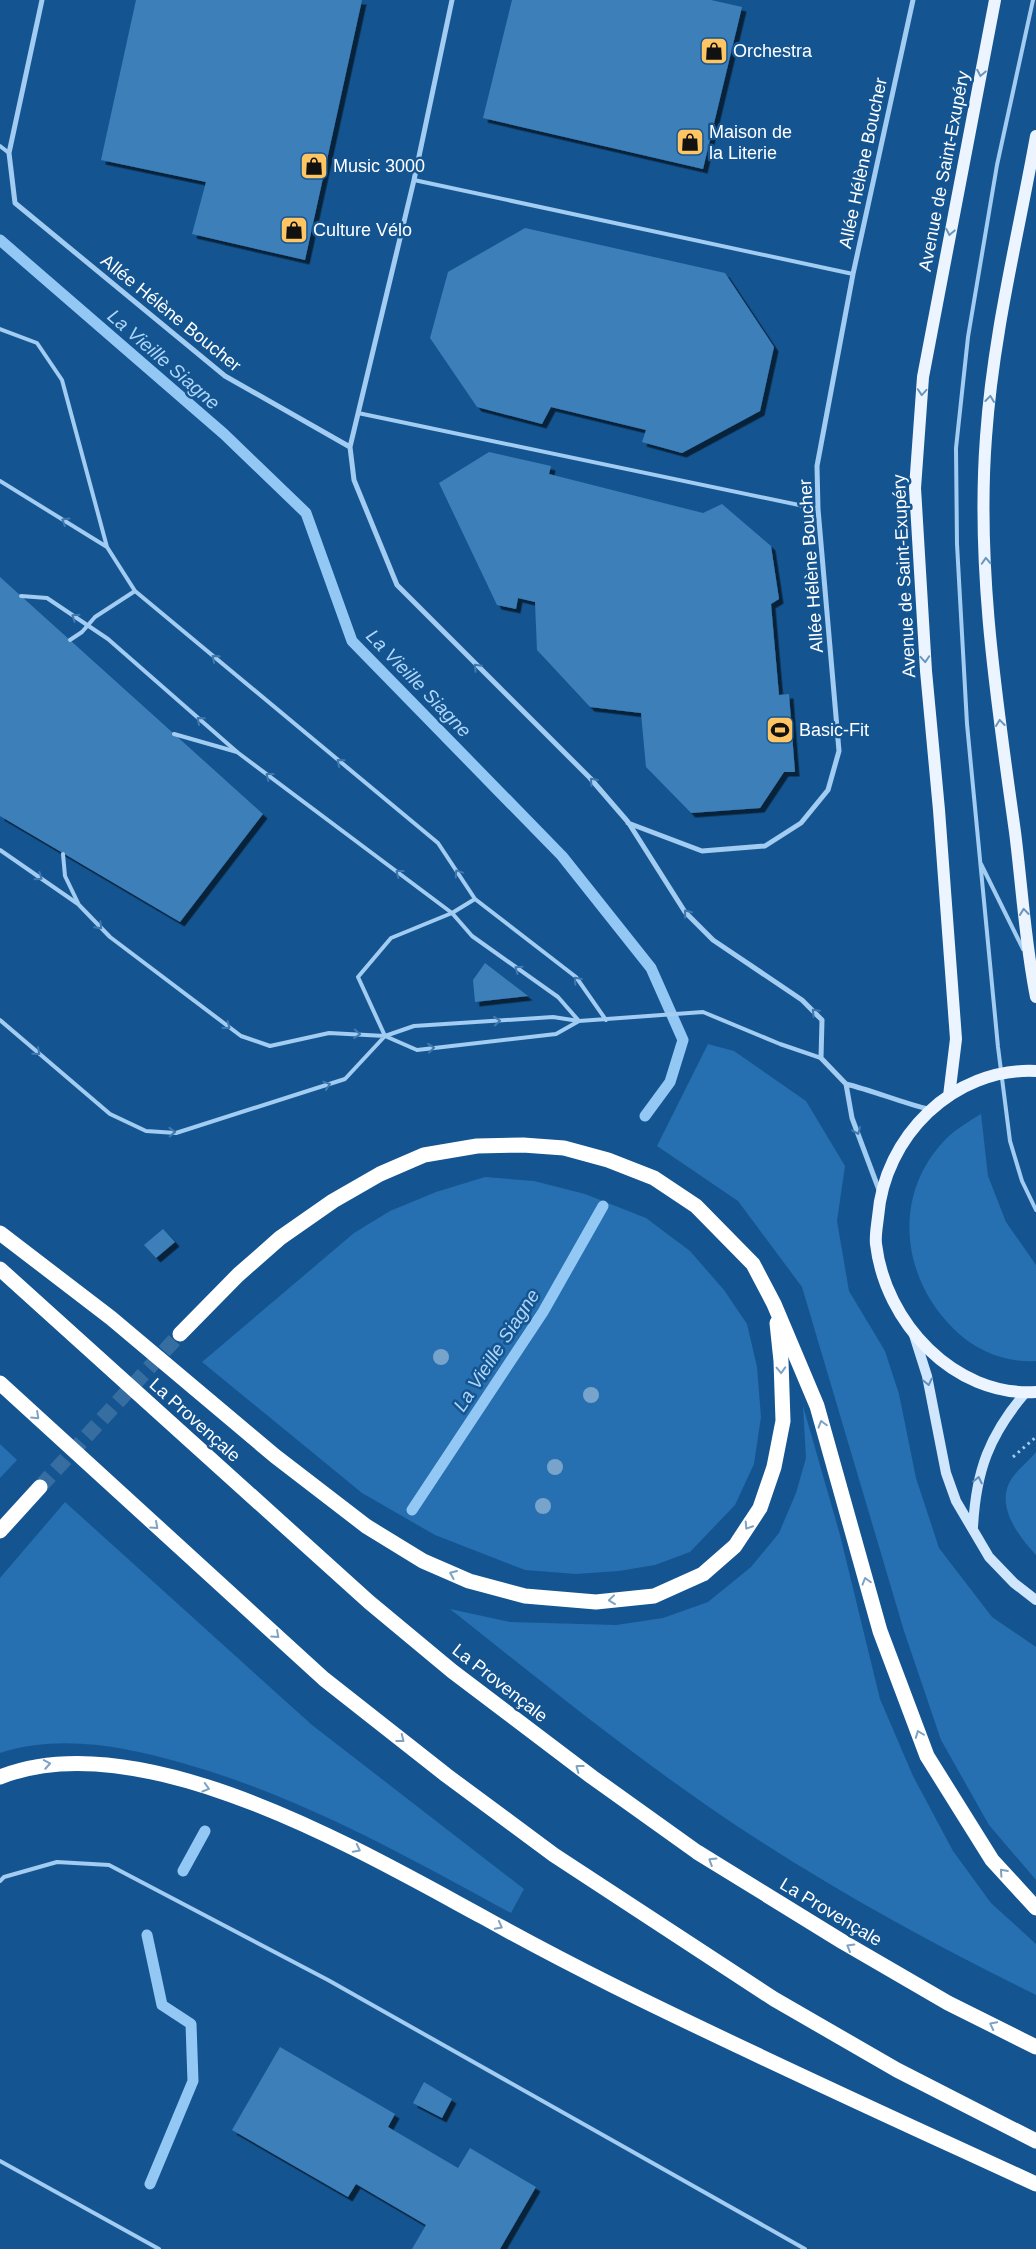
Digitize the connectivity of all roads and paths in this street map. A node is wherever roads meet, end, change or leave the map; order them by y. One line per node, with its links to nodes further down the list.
1 (42, 0): 10 (street, Allée Hélène Boucher)
2 (452, 0): 11 (street)
3 (913, 0): 14 (street, Allée Hélène Boucher)
4 (988, 0): 7 (main road)
5 (995, 0): 7 (main road, Avenue de Saint-Exupéry)
6 (1033, 0): 29 (lane)
7 (990, 25): 43 (main road, Avenue de Saint-Exupéry, one-way to 43)
8 (1036, 136): 13 (main road)
9 (0, 146): 10 (lane)
10 (10, 153): 17 (street, Allée Hélène Boucher)
11 (414, 180): 14 (lane); 16 (street)
12 (1036, 190): 13 (main road)
13 (1021, 222): 33 (main road, one-way to 13)
14 (853, 274): 19 (street, Allée Hélène Boucher)
15 (0, 329): 20 (lane)
16 (358, 413): 17 (street); 19 (lane)
17 (350, 446): 26 (street, Allée Hélène Boucher, one-way to 17)
18 (0, 481): 20 (lane, one-way to 18)
19 (818, 509): 26 (street, Allée Hélène Boucher)
20 (107, 546): 21 (lane)
21 (135, 591): 23 (lane); 30 (lane, one-way to 21)
22 (21, 596): 25 (lane, one-way to 22, bridge)
23 (70, 640)
24 (174, 734): 25 (lane)
25 (237, 752): 32 (lane, one-way to 25)
26 (628, 822): 39 (street, Allée Hélène Boucher, one-way to 26)
27 (0, 850): 31 (lane, one-way to 31)
28 (63, 854): 31 (lane)
29 (979, 859): 33 (lane); 41 (lane)
30 (476, 899): 32 (lane); 36 (lane, one-way to 30)
31 (79, 905): 38 (lane, one-way to 38)
32 (452, 913): 37 (lane, one-way to 32); 38 (lane)
33 (1029, 960): 34 (main road)
34 (1036, 997)
35 (0, 1020): 38 (lane, one-way to 38)
36 (606, 1020): 37 (lane); 39 (lane)
37 (579, 1022): 38 (lane, one-way to 37); 38 (lane, one-way to 37)
38 (385, 1036)
39 (820, 1058): 42 (street)
40 (1036, 1071): 41 (main road)
41 (1001, 1072): 43 (main road); 46 (lane)
42 (846, 1084): 44 (street); 45 (street, one-way to 45)
43 (949, 1096): 44 (main road)
44 (930, 1109): 45 (main road)
45 (880, 1193): 51 (main road)
46 (1036, 1210)
47 (0, 1233): 49 (highway, one-way to 47)
48 (0, 1269): 61 (highway, La Provençale, one-way to 48)
49 (774, 1304): 50 (highway); 60 (highway, one-way to 49)
50 (180, 1334)
51 (914, 1335): 53 (main road); 55 (main road, one-way to 55)
52 (0, 1383): 62 (highway, one-way to 62)
53 (1031, 1392): 55 (main road, one-way to 53)
54 (40, 1487): 56 (highway)
55 (973, 1528): 57 (main road)
56 (0, 1531)
57 (1036, 1600)
58 (0, 1777): 64 (highway, one-way to 64)
59 (0, 1881): 66 (lane)
60 (1036, 1908)
61 (1036, 2047)
62 (1036, 2140)
63 (0, 2161): 65 (lane)
64 (1036, 2184)
65 (159, 2249)
66 (805, 2249)

